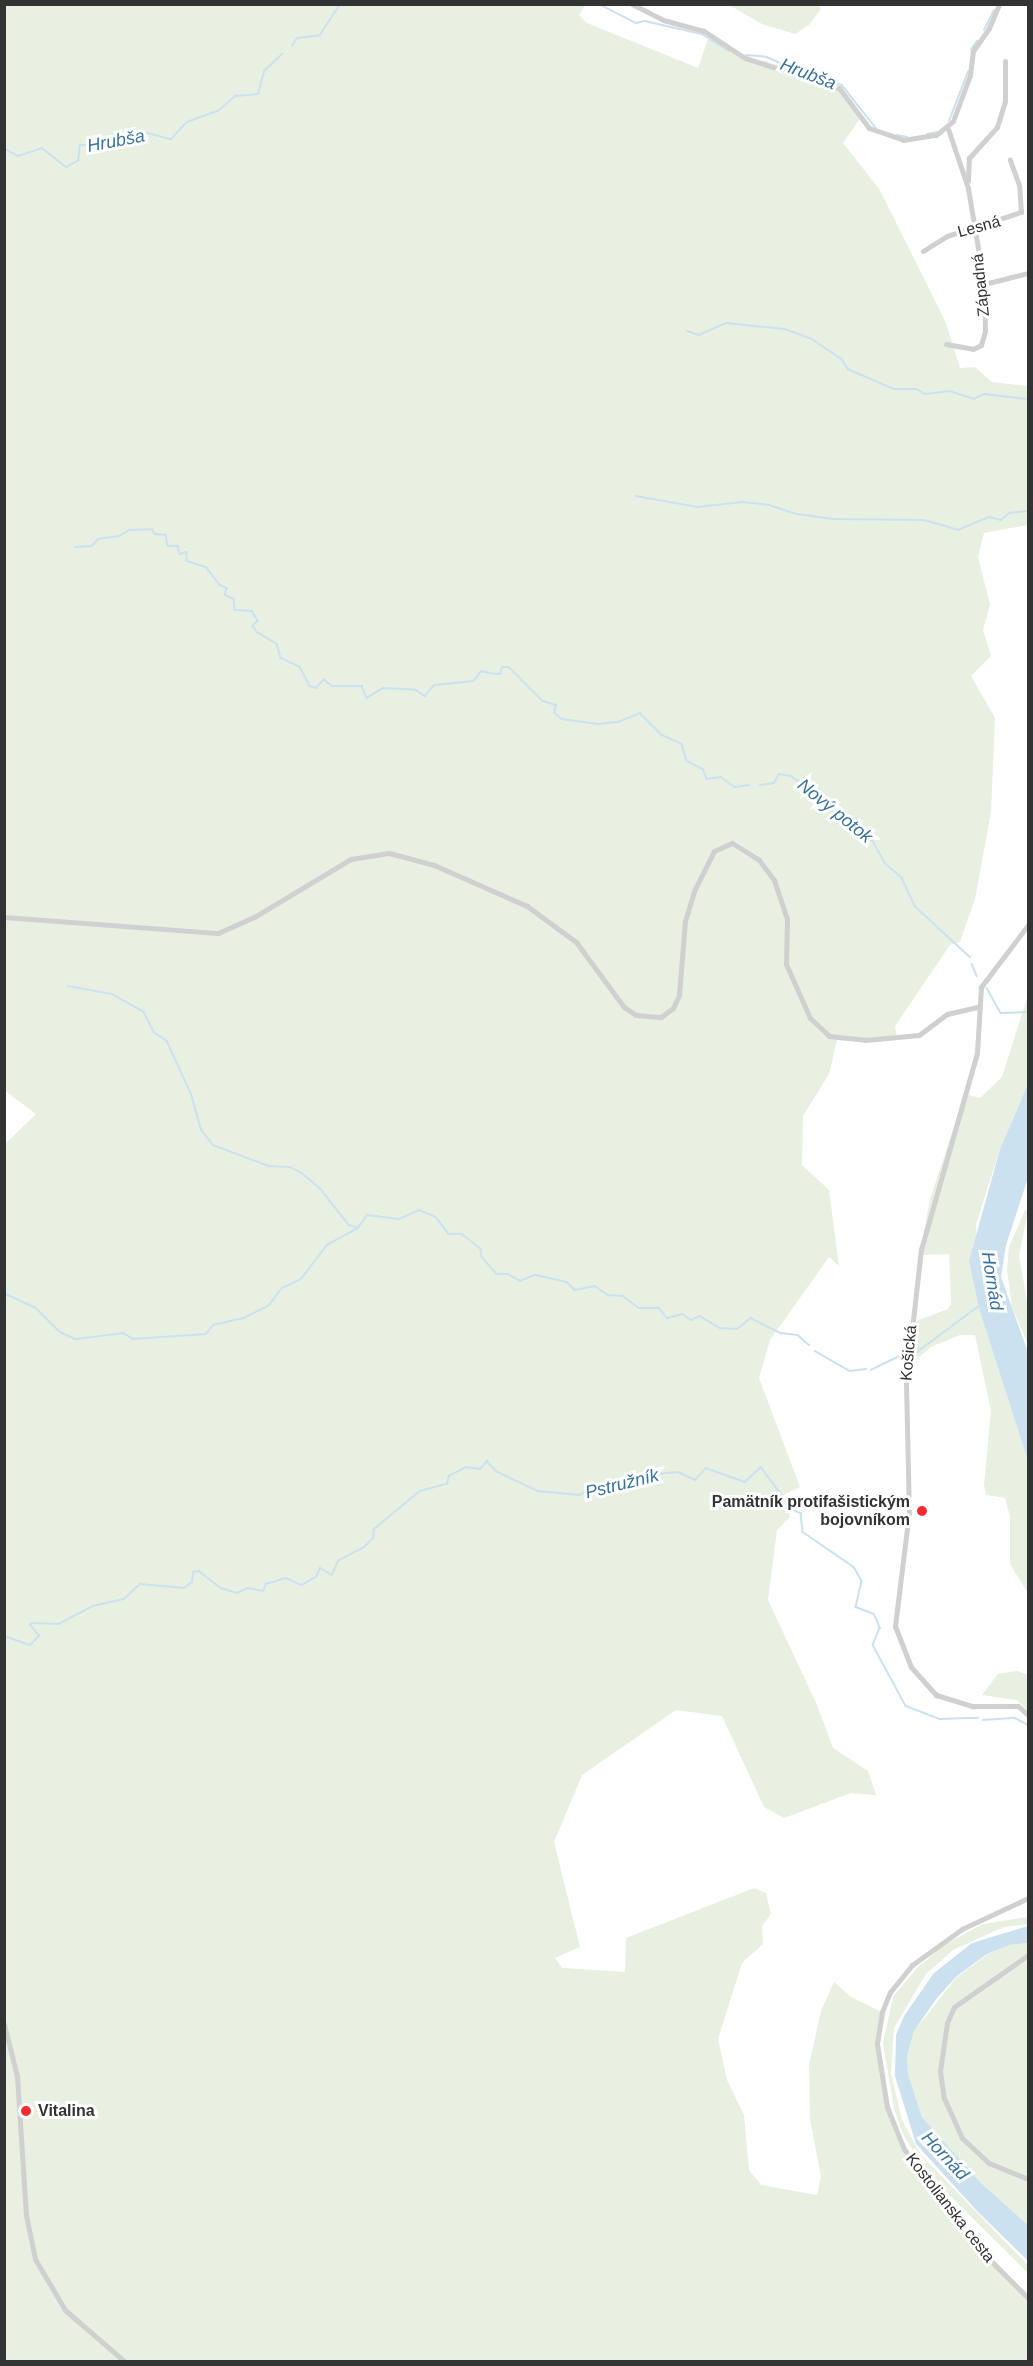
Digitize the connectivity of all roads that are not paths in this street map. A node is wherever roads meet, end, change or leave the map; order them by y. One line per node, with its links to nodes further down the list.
1 (632, 4): 4 (street)
2 (999, 4): 4 (street)
3 (1005, 61): 6 (street, Západná)
4 (948, 129): 6 (street, Západná)
5 (1010, 160): 7 (street, Lesná)
6 (969, 188): 7 (street, Západná)
7 (975, 229): 8 (street, Lesná); 10 (street, Západná)
8 (923, 251)
9 (1029, 273): 10 (street)
10 (984, 284): 11 (street, Západná)
11 (946, 344)
12 (4, 917): 14 (street)
13 (1029, 925): 14 (street, Košická)
14 (977, 1007): 15 (street, Košická)
15 (1029, 1715)
16 (1029, 1898): 20 (street, Kostolianska cesta)
17 (1029, 1955): 19 (street)
18 (4, 2024): 21 (street)
19 (1029, 2179)
20 (1029, 2298)
21 (125, 2361)

